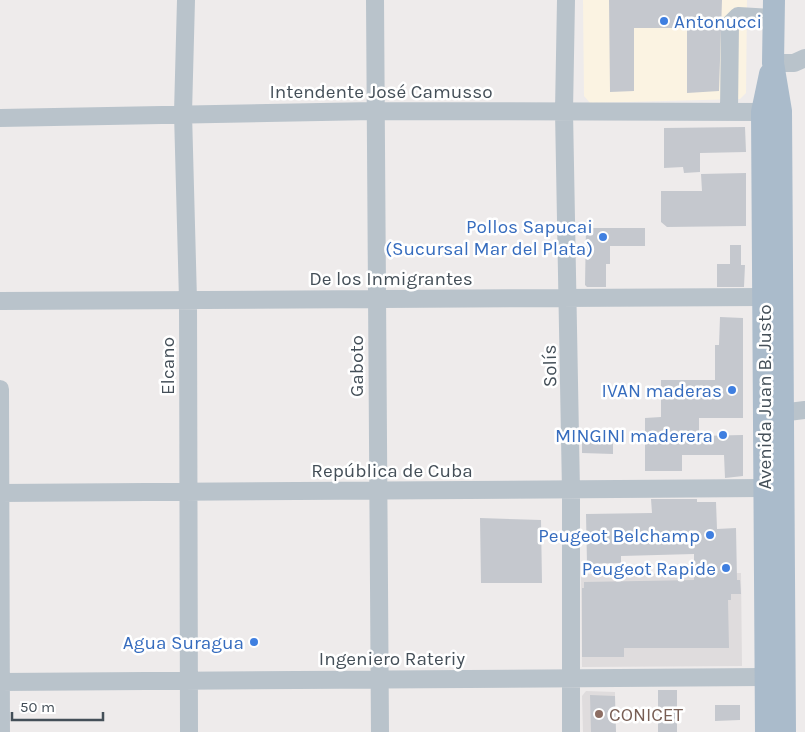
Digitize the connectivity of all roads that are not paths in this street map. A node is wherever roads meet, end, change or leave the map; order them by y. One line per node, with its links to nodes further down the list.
1 (186, 0): 10 (street, Elcano)
2 (375, 0): 6 (street, Gaboto)
3 (566, 0): 7 (street, Solís)
4 (774, 9): 5 (main road, Avenida Juan B. Justo); 8 (street)
5 (794, 62): 9 (main road, Avenida Juan B. Justo); 12 (main road, Avenida Juan B. Justo)
6 (374, 111): 7 (street, Intendente José Camusso); 10 (street, Intendente José Camusso); 14 (street, Gaboto)
7 (564, 111): 8 (street, Intendente José Camusso); 13 (street, Solís)
8 (729, 112): 9 (street, Intendente José Camusso)
9 (762, 112): 12 (main road, Avenida Juan B. Justo)
10 (183, 113): 11 (street, Intendente José Camusso); 15 (street, Elcano)
11 (0, 118)
12 (773, 297): 13 (street, De los Inmigrantes); 19 (main road, Avenida Juan B. Justo)
13 (569, 298): 14 (street, De los Inmigrantes); 22 (street, Solís)
14 (377, 299): 15 (street, De los Inmigrantes); 21 (street, Gaboto)
15 (188, 300): 16 (street, De los Inmigrantes); 23 (street, Elcano)
16 (0, 301)
17 (0, 389): 24 (street)
18 (805, 410): 19 (street)
19 (773, 414): 20 (main road, Avenida Juan B. Justo)
20 (774, 488): 22 (street, República de Cuba); 25 (main road, Avenida Juan B. Justo)
21 (378, 491): 22 (street, República de Cuba); 23 (street, República de Cuba); 27 (street, Gaboto)
22 (572, 491): 26 (street, Solís)
23 (189, 492): 24 (street, República de Cuba); 28 (street, Elcano)
24 (1, 493): 29 (street)
25 (775, 677): 26 (street, Ingeniero Rateriy); 34 (main road, Avenida Juan B. Justo); 35 (main road, Avenida Juan B. Justo)
26 (572, 678): 27 (street, Ingeniero Rateriy); 33 (street, Solís)
27 (380, 679): 28 (street, Ingeniero Rateriy); 32 (street, Gaboto)
28 (189, 680): 29 (street, Ingeniero Rateriy); 31 (street, Elcano)
29 (1, 682): 30 (street)
30 (1, 732)
31 (189, 732)
32 (380, 732)
33 (571, 732)
34 (766, 732)
35 (784, 732)

